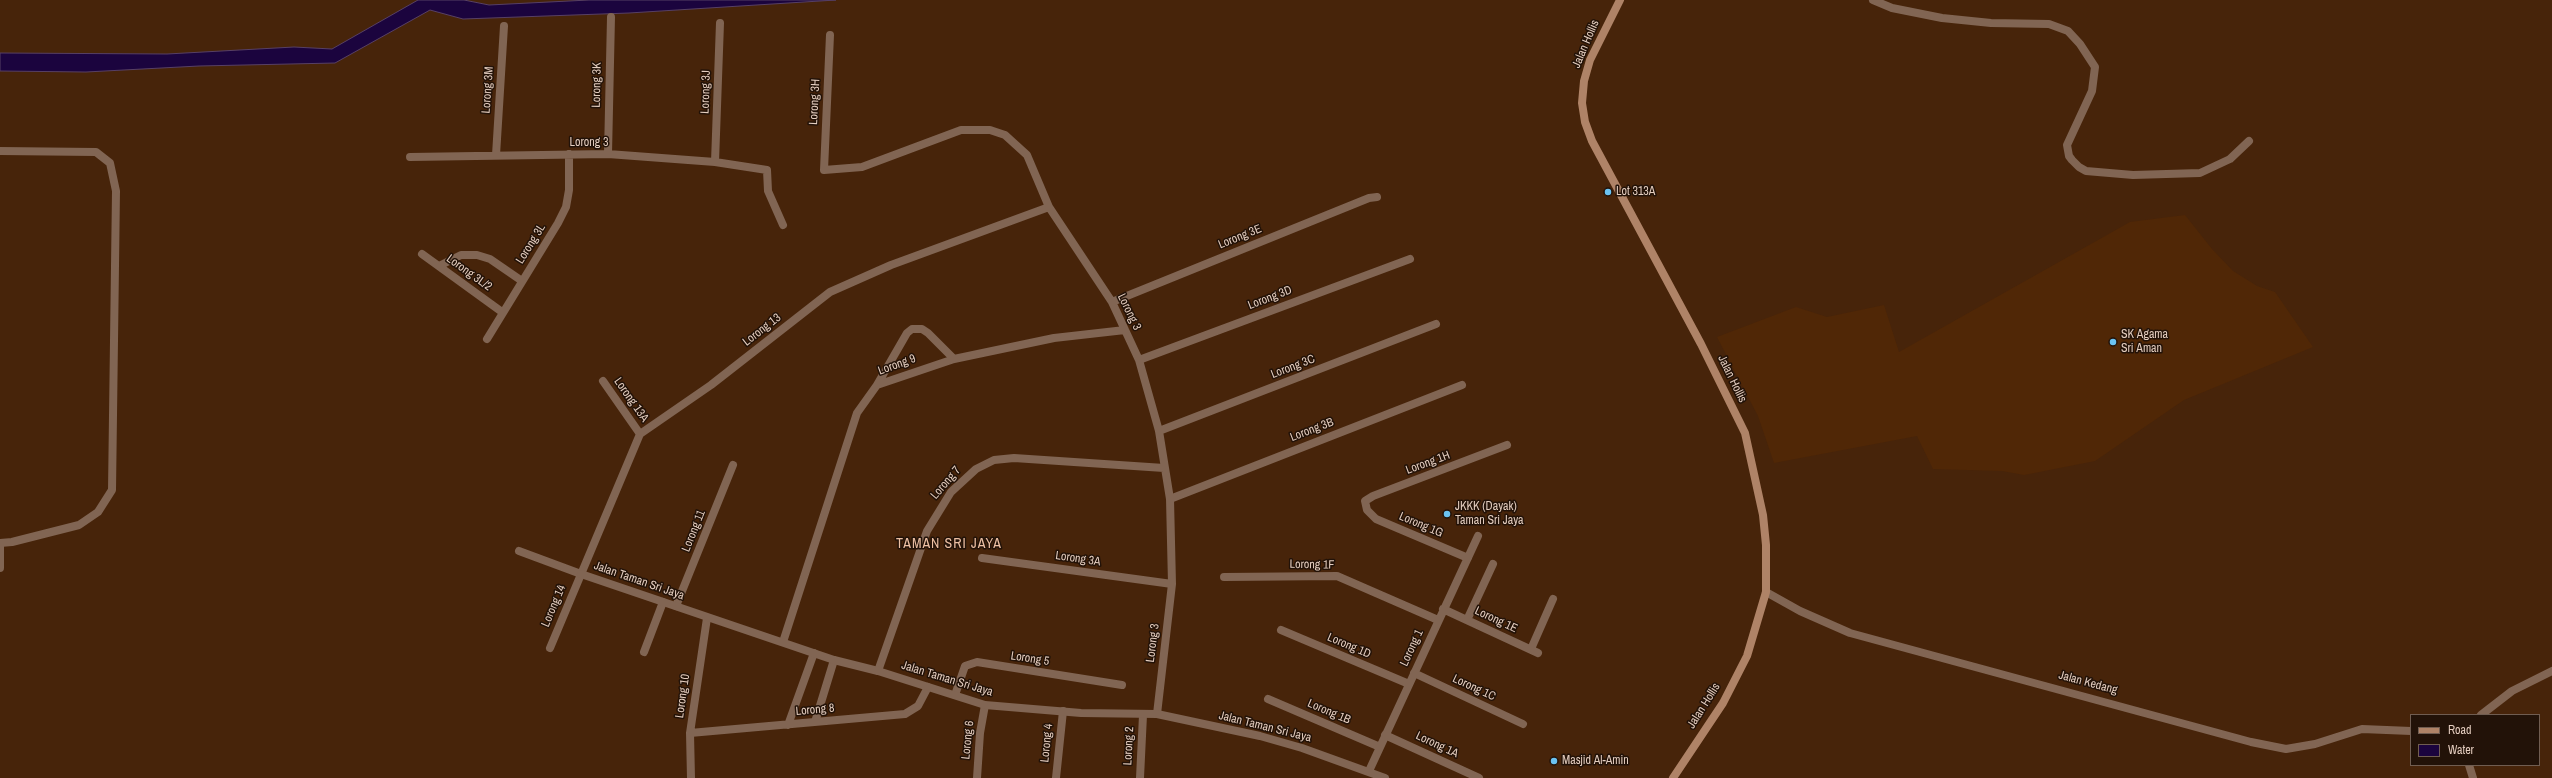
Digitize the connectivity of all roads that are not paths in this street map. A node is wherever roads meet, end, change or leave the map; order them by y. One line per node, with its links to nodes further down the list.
1 (1620, 0): 49 (main road, Jalan Hollis)
2 (1873, 0): 7 (street)
3 (611, 17): 10 (street, Lorong 3K)
4 (720, 23): 13 (street, Lorong 3J)
5 (504, 26): 11 (street, Lorong 3M)
6 (830, 35): 14 (street, Lorong 3H)
7 (2249, 141)
8 (0, 151): 40 (street)
9 (569, 154): 10 (street, Lorong 3); 11 (street, Lorong 3); 21 (street, Lorong 3L)
10 (608, 154): 13 (street, Lorong 3)
11 (496, 155): 12 (street, Lorong 3)
12 (410, 157)
13 (716, 162): 17 (street, Lorong 3)
14 (824, 170): 16 (street, Lorong 3)
15 (1377, 197): 22 (street, Lorong 3E)
16 (1049, 207): 22 (street, Lorong 3); 33 (street, Lorong 13)
17 (783, 225)
18 (422, 254): 20 (street, Lorong 3L/2)
19 (1410, 259): 28 (street, Lorong 3D)
20 (439, 266): 21 (street); 23 (street, Lorong 3L/2)
21 (522, 281): 23 (street, Lorong 3L)
22 (1112, 302): 25 (street, Lorong 3)
23 (502, 312): 26 (street, Lorong 3L)
24 (1436, 324): 32 (street, Lorong 3C)
25 (1125, 330): 27 (street, Lorong 9); 28 (street, Lorong 3)
26 (487, 339)
27 (954, 359): 30 (street, Lorong 9); 30 (street)
28 (1139, 360): 32 (street, Lorong 3)
29 (602, 381): 33 (street, Lorong 13A)
30 (877, 385): 58 (street, Lorong 9)
31 (1462, 385): 37 (street, Lorong 3B)
32 (1159, 431): 36 (street, Lorong 3)
33 (640, 434): 46 (street)
34 (1507, 445): 38 (street, Lorong 1H)
35 (733, 464): 52 (street, Lorong 11)
36 (1164, 468): 37 (street, Lorong 3); 63 (street, Lorong 7)
37 (1170, 499): 48 (street, Lorong 3)
38 (1367, 510): 43 (street, Lorong 1G)
39 (1478, 536): 43 (street, Lorong 1)
40 (0, 543): 45 (street)
41 (519, 551): 46 (street, Jalan Taman Sri Jaya)
42 (982, 558): 48 (street, Lorong 3A)
43 (1468, 558): 53 (street, Lorong 1)
44 (1493, 564): 56 (street)
45 (0, 568)
46 (581, 574): 51 (street, Jalan Taman Sri Jaya); 59 (street, Lorong 14)
47 (1224, 577): 55 (street, Lorong 1F)
48 (1172, 584): 73 (street, Lorong 3)
49 (1766, 592): 79 (street, Jalan Kedang); 91 (main road, Jalan Hollis)
50 (1553, 600): 56 (street, Lorong 1E)
51 (663, 602): 52 (street, Jalan Taman Sri Jaya); 60 (street)
52 (676, 606): 54 (street, Jalan Taman Sri Jaya)
53 (1443, 609): 55 (street, Lorong 1); 56 (street, Lorong 1E)
54 (707, 618): 58 (street, Jalan Taman Sri Jaya); 80 (street, Lorong 10)
55 (1438, 620): 65 (street, Lorong 1)
56 (1467, 620)
57 (1280, 630): 66 (street, Lorong 1D)
58 (783, 642): 61 (street, Jalan Taman Sri Jaya)
59 (550, 648)
60 (644, 652)
61 (814, 653): 62 (street, Jalan Taman Sri Jaya); 78 (street)
62 (834, 660): 63 (street, Jalan Taman Sri Jaya); 76 (street)
63 (878, 671): 68 (street, Jalan Taman Sri Jaya)
64 (2552, 671): 74 (street)
65 (1414, 673): 66 (street, Lorong 1); 77 (street, Lorong 1C)
66 (1409, 684): 81 (street, Lorong 1)
67 (1122, 685): 69 (street, Lorong 5)
68 (928, 687): 69 (street, Jalan Taman Sri Jaya); 76 (street, Lorong 8)
69 (955, 695): 71 (street, Jalan Taman Sri Jaya)
70 (1268, 699): 82 (street, Lorong 1B)
71 (985, 705): 72 (street, Jalan Taman Sri Jaya); 86 (street, Lorong 6)
72 (1063, 711): 75 (street, Jalan Taman Sri Jaya); 87 (street, Lorong 4)
73 (1157, 714): 75 (street, Jalan Taman Sri Jaya); 84 (street, Jalan Taman Sri Jaya)
74 (2482, 714)
75 (1143, 715): 88 (street, Lorong 2)
76 (815, 722): 78 (street, Lorong 8)
77 (1523, 724)
78 (788, 725): 80 (street, Lorong 8)
79 (2410, 731)
80 (690, 734): 85 (street, Lorong 10)
81 (1386, 735): 82 (street, Lorong 1); 90 (street, Lorong 1A)
82 (1380, 747): 84 (street, Lorong 1)
83 (2469, 766): 92 (street)
84 (1369, 771): 89 (street, Jalan Taman Sri Jaya)
85 (691, 778)
86 (977, 778)
87 (1056, 778)
88 (1140, 778)
89 (1385, 778)
90 (1479, 778)
91 (1673, 778)
92 (2473, 778)

